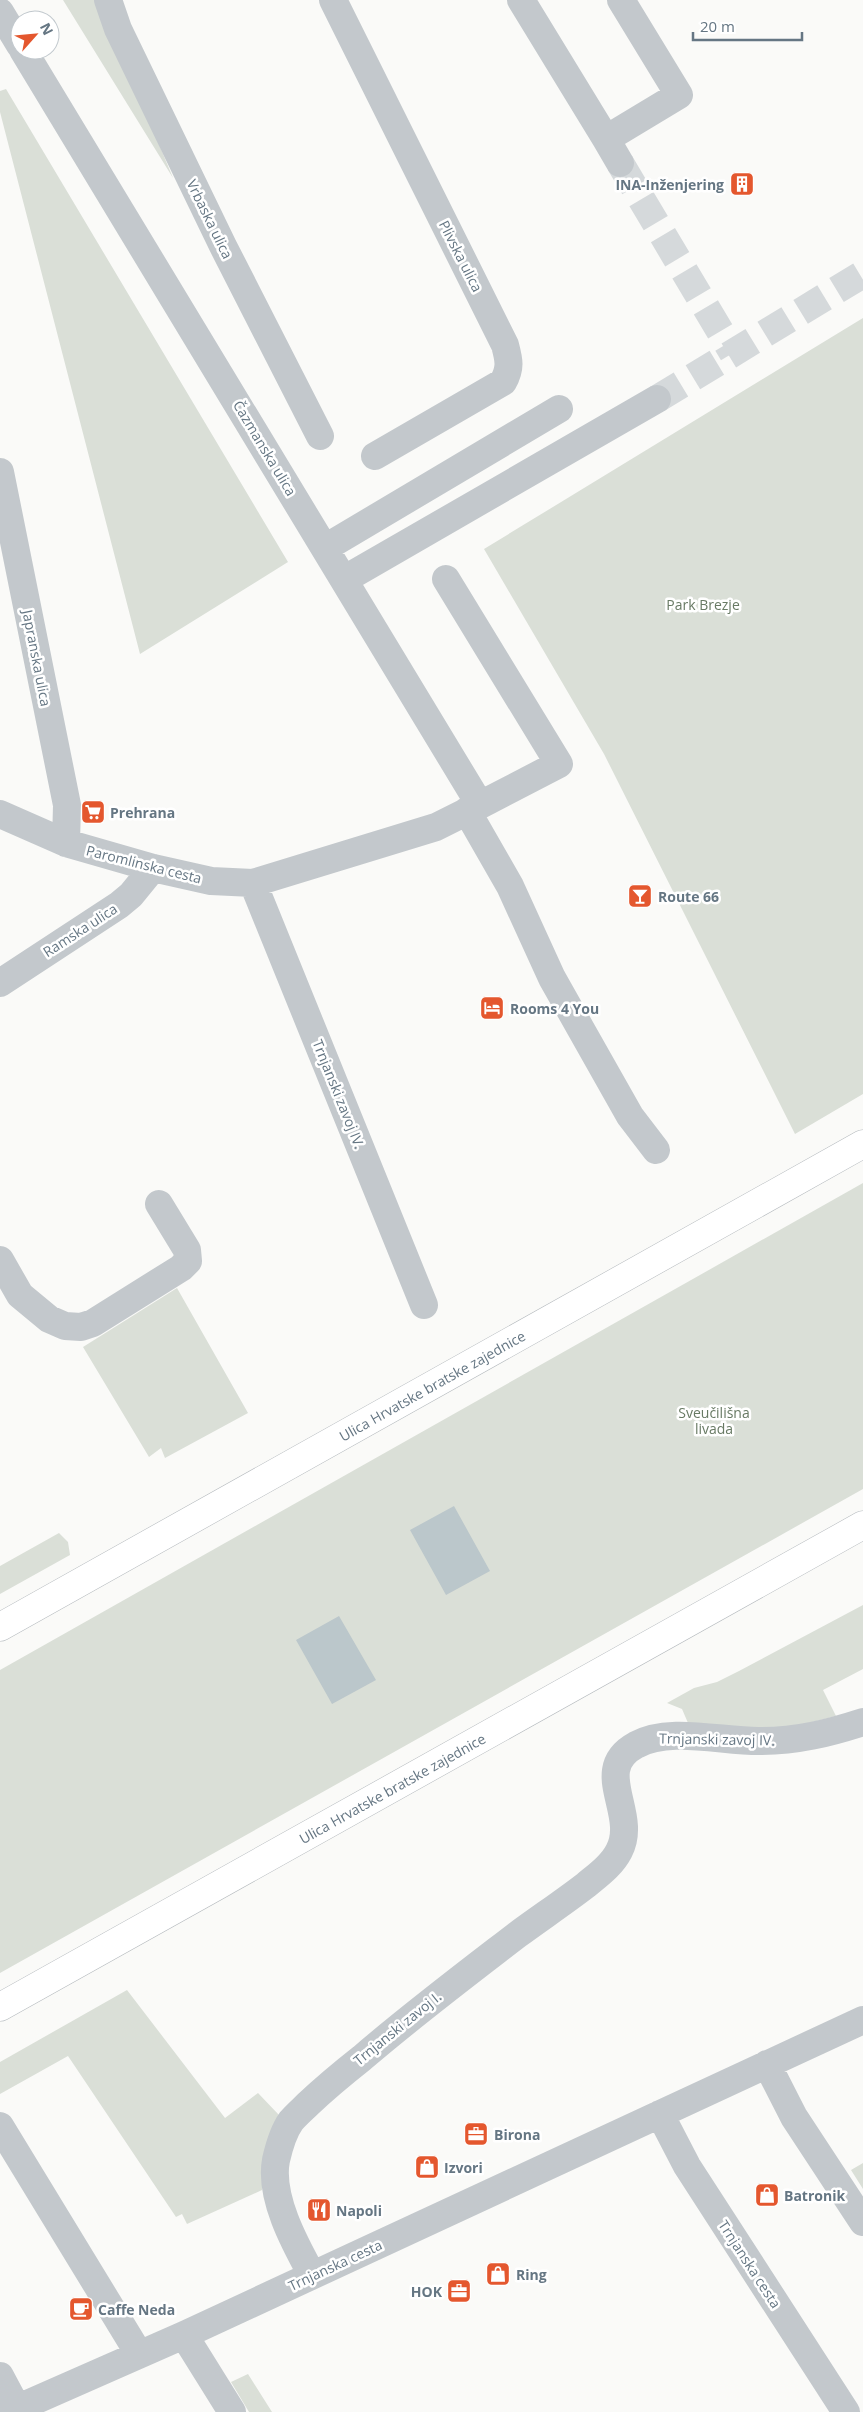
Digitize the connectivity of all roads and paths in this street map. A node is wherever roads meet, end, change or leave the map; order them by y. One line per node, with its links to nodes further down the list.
1 (108, 0): 12 (street, Vrbaska ulica)
2 (333, 0): 13 (street, Plivska ulica)
3 (521, 0): 8 (street)
4 (621, 0): 8 (street)
5 (0, 12): 6 (street)
6 (10, 28)
7 (29, 60): 15 (street, Čazmanska ulica)
8 (606, 139): 9 (street)
9 (620, 162)
10 (657, 399): 16 (street)
11 (559, 409): 15 (street)
12 (320, 436)
13 (376, 456)
14 (0, 472): 20 (street, Japranska ulica)
15 (325, 548): 16 (street, Čazmanska ulica)
16 (345, 579): 18 (street, Čazmanska ulica)
17 (446, 579): 18 (street)
18 (473, 808): 22 (street, Paromlinska cesta); 25 (street, Čazmanska ulica)
19 (0, 814): 20 (street, Paromlinska cesta)
20 (66, 843): 21 (street, Paromlinska cesta)
21 (152, 868): 22 (street, Paromlinska cesta); 23 (street, Ramska ulica)
22 (253, 882): 28 (street, Trnjanski zavoj IV.)
23 (0, 983)
24 (863, 1144): 30 (main road, Ulica Hrvatske bratske zajednice)
25 (656, 1150)
26 (159, 1204): 27 (street)
27 (1, 1264)
28 (424, 1305)
29 (863, 1525): 33 (main road, Ulica Hrvatske bratske zajednice)
30 (0, 1627)
31 (863, 1722): 32 (street, Trnjanski zavoj IV.)
32 (624, 1830): 39 (street, Trnjanski zavoj I.)
33 (0, 2007)
34 (863, 2020): 35 (street, Trnjanska cesta)
35 (767, 2064): 36 (street, Trnjanska cesta); 38 (street)
36 (660, 2114): 39 (street, Trnjanska cesta); 45 (street, Trnjanska cesta)
37 (0, 2126): 41 (street)
38 (863, 2222)
39 (312, 2276): 40 (street, Trnjanska cesta)
40 (184, 2335): 41 (street, Trnjanska cesta); 44 (street)
41 (139, 2354): 43 (street, Trnjanska cesta)
42 (0, 2376): 43 (street)
43 (13, 2410)
44 (232, 2412)
45 (846, 2412)

